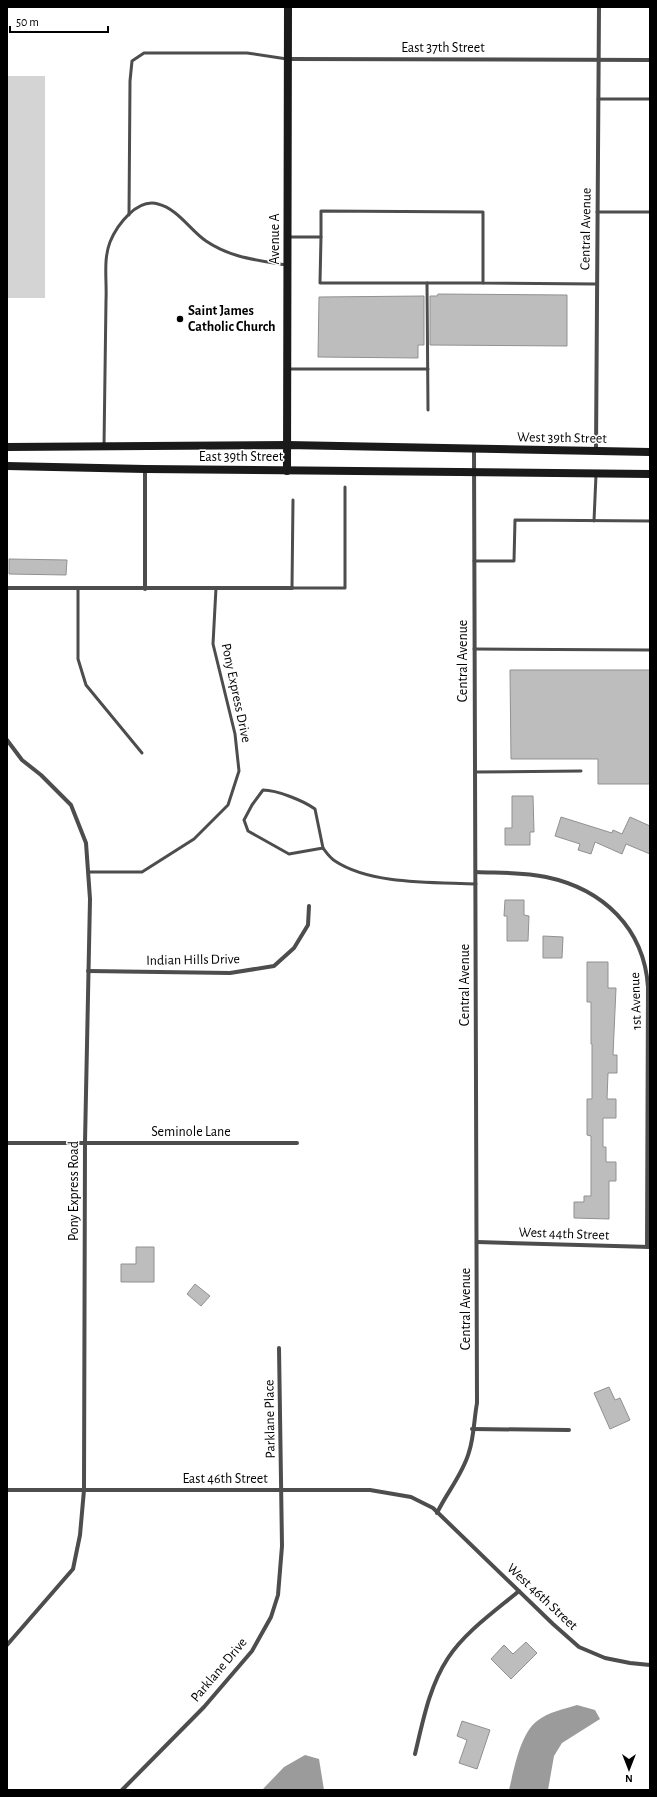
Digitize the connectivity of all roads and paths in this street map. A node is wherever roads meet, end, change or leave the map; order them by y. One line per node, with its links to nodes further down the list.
1 (288, 7): 3 (main road, Avenue A)
2 (599, 7): 4 (street, Central Avenue)
3 (288, 59): 4 (street, East 37th Street); 10 (lane); 11 (main road, Avenue A)
4 (598, 59): 5 (street, East 37th Street); 6 (street, Central Avenue)
5 (650, 60)
6 (598, 99): 7 (lane); 8 (street, Central Avenue)
7 (650, 99)
8 (597, 212): 9 (lane); 16 (street, Central Avenue)
9 (650, 212)
10 (129, 215): 13 (lane); 22 (lane)
11 (288, 237): 12 (lane); 13 (main road, Avenue A)
12 (320, 237): 14 (lane); 15 (lane)
13 (288, 266): 18 (main road, Avenue A)
14 (427, 282): 15 (lane); 17 (lane)
15 (482, 282): 16 (lane)
16 (596, 284): 24 (street, Central Avenue)
17 (428, 369): 18 (lane); 19 (lane)
18 (288, 370): 20 (main road, Avenue A)
19 (428, 410)
20 (287, 445): 22 (main road, East 39th Street); 23 (main road, East 39th Street); 28 (main road, Avenue A)
21 (7, 447): 22 (main road, East 39th Street)
22 (104, 447)
23 (474, 449): 24 (main road, West 39th Street); 29 (street, Central Avenue)
24 (596, 451): 25 (main road, West 39th Street)
25 (650, 452)
26 (7, 466): 27 (main road, East 39th Street)
27 (145, 469): 28 (main road, East 39th Street); 41 (street)
28 (287, 470): 29 (main road, East 39th Street)
29 (474, 473): 30 (main road); 36 (street, Central Avenue)
30 (596, 474): 31 (main road); 34 (lane)
31 (650, 474)
32 (345, 487): 40 (lane)
33 (293, 500): 40 (lane)
34 (594, 521): 35 (lane); 36 (lane)
35 (650, 521)
36 (474, 561): 42 (street, Central Avenue)
37 (7, 588): 38 (street)
38 (78, 588): 41 (street); 45 (lane)
39 (216, 588): 40 (street); 41 (street); 49 (lane, Pony Express Drive)
40 (292, 588)
41 (145, 589)
42 (474, 649): 43 (lane); 47 (street, Central Avenue)
43 (650, 650)
44 (7, 740): 49 (street, Pony Express Road)
45 (142, 753)
46 (581, 771): 47 (lane)
47 (474, 772): 50 (street, Central Avenue)
48 (322, 848): 48 (lane); 51 (lane)
49 (88, 872): 53 (street, Pony Express Road)
50 (476, 872): 51 (street, Central Avenue); 58 (street, 1st Avenue)
51 (476, 884): 57 (street, Central Avenue)
52 (309, 906): 53 (street, Indian Hills Drive)
53 (88, 971): 54 (street, Pony Express Road)
54 (86, 1142): 55 (street, Seminole Lane); 56 (street, Seminole Lane); 63 (street, Pony Express Road)
55 (7, 1143)
56 (297, 1143)
57 (477, 1242): 58 (street, West 44th Street); 60 (street, Central Avenue)
58 (649, 1247)
59 (279, 1348): 64 (street, Parklane Place)
60 (472, 1430): 61 (street); 65 (street, Central Avenue)
61 (569, 1430)
62 (7, 1490): 63 (street, East 46th Street)
63 (84, 1490): 64 (street, East 46th Street); 67 (street, Pony Express Road)
64 (282, 1490): 65 (street, East 46th Street); 70 (street, Parklane Drive)
65 (437, 1512): 66 (street, West 46th Street)
66 (519, 1591): 68 (street, West 46th Street); 69 (street)
67 (7, 1645)
68 (650, 1665)
69 (415, 1754)
70 (122, 1790)

